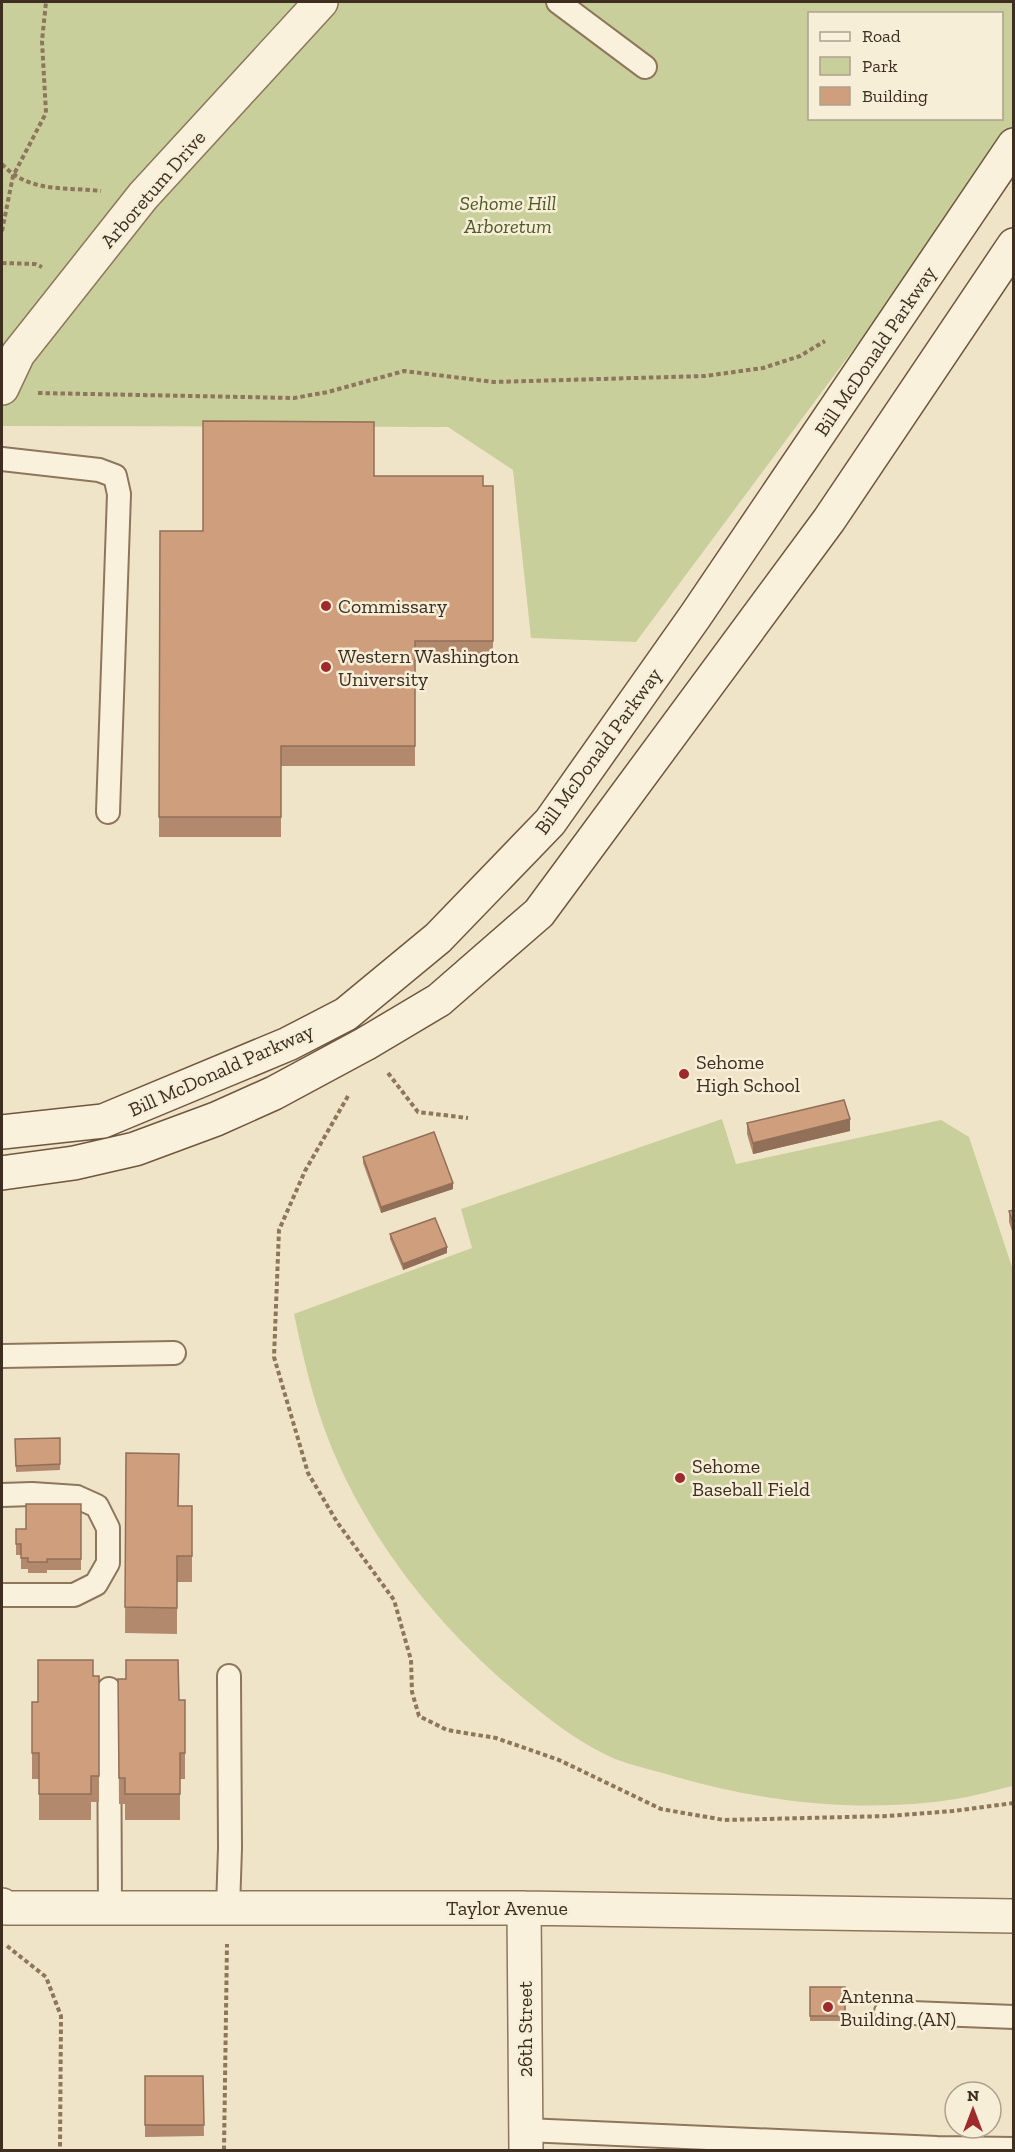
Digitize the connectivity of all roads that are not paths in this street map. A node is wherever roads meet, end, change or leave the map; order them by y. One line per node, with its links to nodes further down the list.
1 (321, 2): 6 (main road, Arboretum Drive)
2 (566, 4): 3 (lane)
3 (645, 67)
4 (1014, 145): 9 (main road, Bill McDonald Parkway)
5 (1014, 244): 10 (main road, Bill McDonald Parkway)
6 (2, 388)
7 (2, 459): 8 (lane)
8 (108, 812)
9 (2, 1132)
10 (2, 1173)
11 (174, 1353): 12 (lane)
12 (2, 1356)
13 (2, 1495): 14 (lane)
14 (2, 1595)
15 (229, 1676): 19 (lane)
16 (109, 1689): 18 (lane)
17 (2, 1905): 18 (main road, Taylor Avenue)
18 (111, 1908): 19 (main road, Taylor Avenue)
19 (228, 1908): 20 (main road, Taylor Avenue)
20 (524, 1908): 21 (main road, Taylor Avenue); 24 (main road, 26th Street)
21 (1014, 1916)
22 (886, 2012): 23 (lane)
23 (1014, 2017)
24 (526, 2140): 25 (lane)
25 (1014, 2149)

